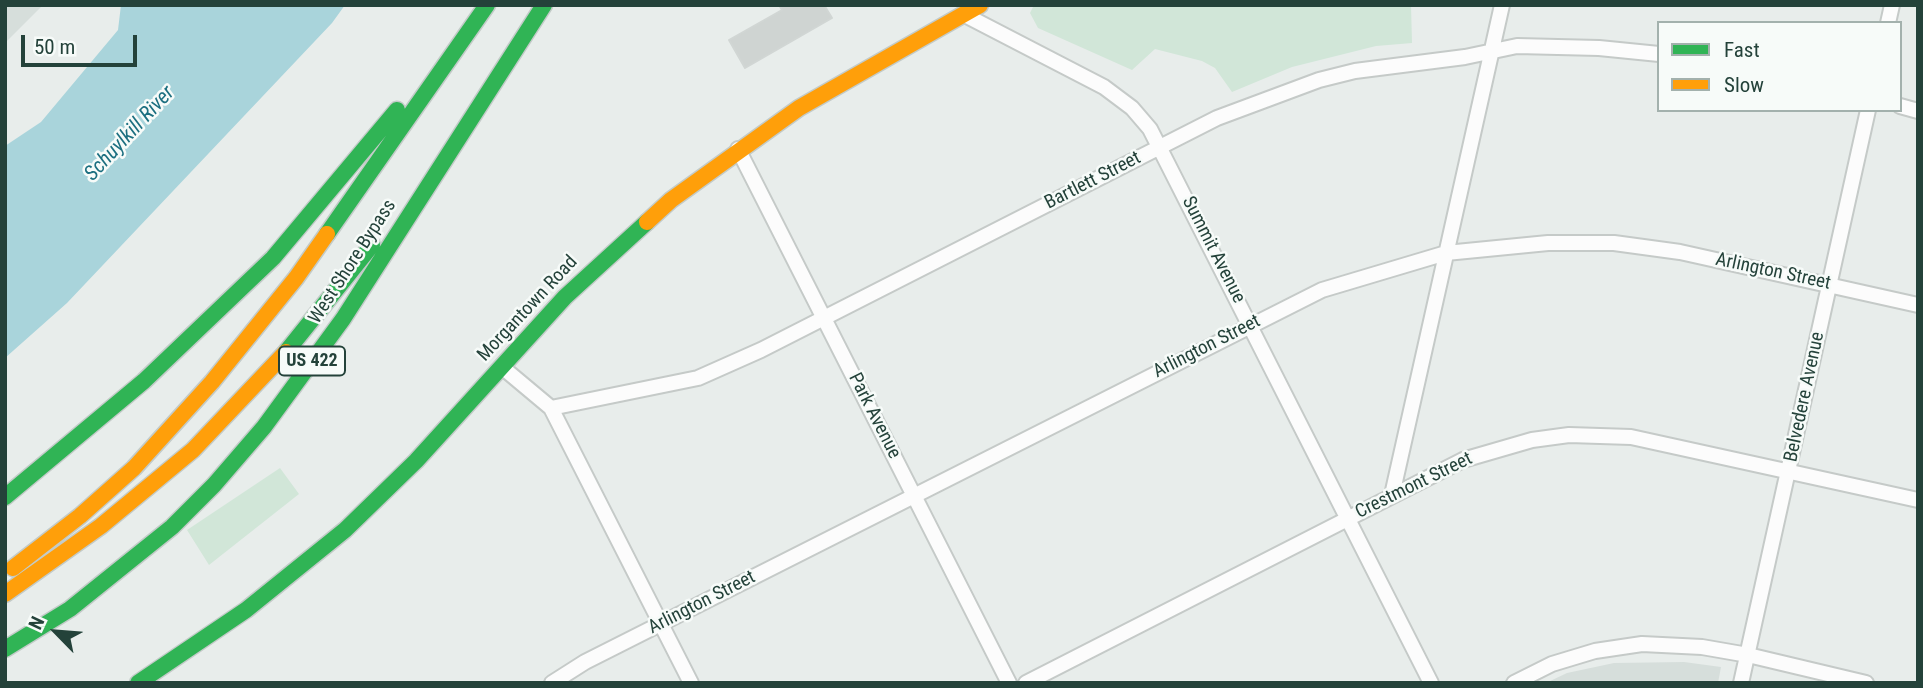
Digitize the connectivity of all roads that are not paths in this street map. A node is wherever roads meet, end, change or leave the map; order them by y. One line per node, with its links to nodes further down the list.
1 (482, 5): 22 (main road)
2 (487, 5): 25 (main road)
3 (544, 5): 26 (main road); 28 (main road, West Shore Bypass / US 422)
4 (980, 5): 6 (main road, Morgantown Road)
5 (1502, 5): 7 (street)
6 (963, 14): 10 (street, Summit Avenue); 11 (main road, Morgantown Road)
7 (1492, 51): 8 (street, Bartlett Street); 10 (street, Bartlett Street); 12 (street)
8 (1657, 54)
9 (1868, 112): 13 (street, Belvedere Avenue)
10 (1160, 146): 15 (street, Bartlett Street); 16 (street, Summit Avenue)
11 (738, 149): 15 (street, Park Avenue); 17 (main road, Morgantown Road)
12 (1446, 253): 13 (street, Arlington Street); 16 (street, Arlington Street); 20 (street)
13 (1830, 285): 14 (street, Arlington Street); 19 (street, Belvedere Avenue)
14 (1918, 305)
15 (824, 318): 18 (street, Bartlett Street); 21 (street, Park Avenue)
16 (1252, 325): 21 (street, Arlington Street); 24 (street, Summit Avenue)
17 (502, 367): 18 (street); 30 (main road, Morgantown Road)
18 (551, 408): 27 (street)
19 (1789, 470): 20 (street, Crestmont Street); 23 (street, Crestmont Street); 29 (street, Belvedere Avenue)
20 (1392, 495): 24 (street, Crestmont Street)
21 (914, 496): 27 (street, Arlington Street); 33 (street, Park Avenue)
22 (5, 497)
23 (1918, 500)
24 (1348, 518): 34 (street, Crestmont Street); 35 (street, Summit Avenue)
25 (5, 573)
26 (5, 594)
27 (661, 624): 31 (street, Arlington Street); 32 (street)
28 (5, 649)
29 (1748, 654): 36 (street); 37 (street, Belvedere Avenue); 38 (street)
30 (138, 683)
31 (552, 683)
32 (691, 683)
33 (1009, 683)
34 (1026, 683)
35 (1431, 683)
36 (1514, 683)
37 (1741, 683)
38 (1866, 683)

